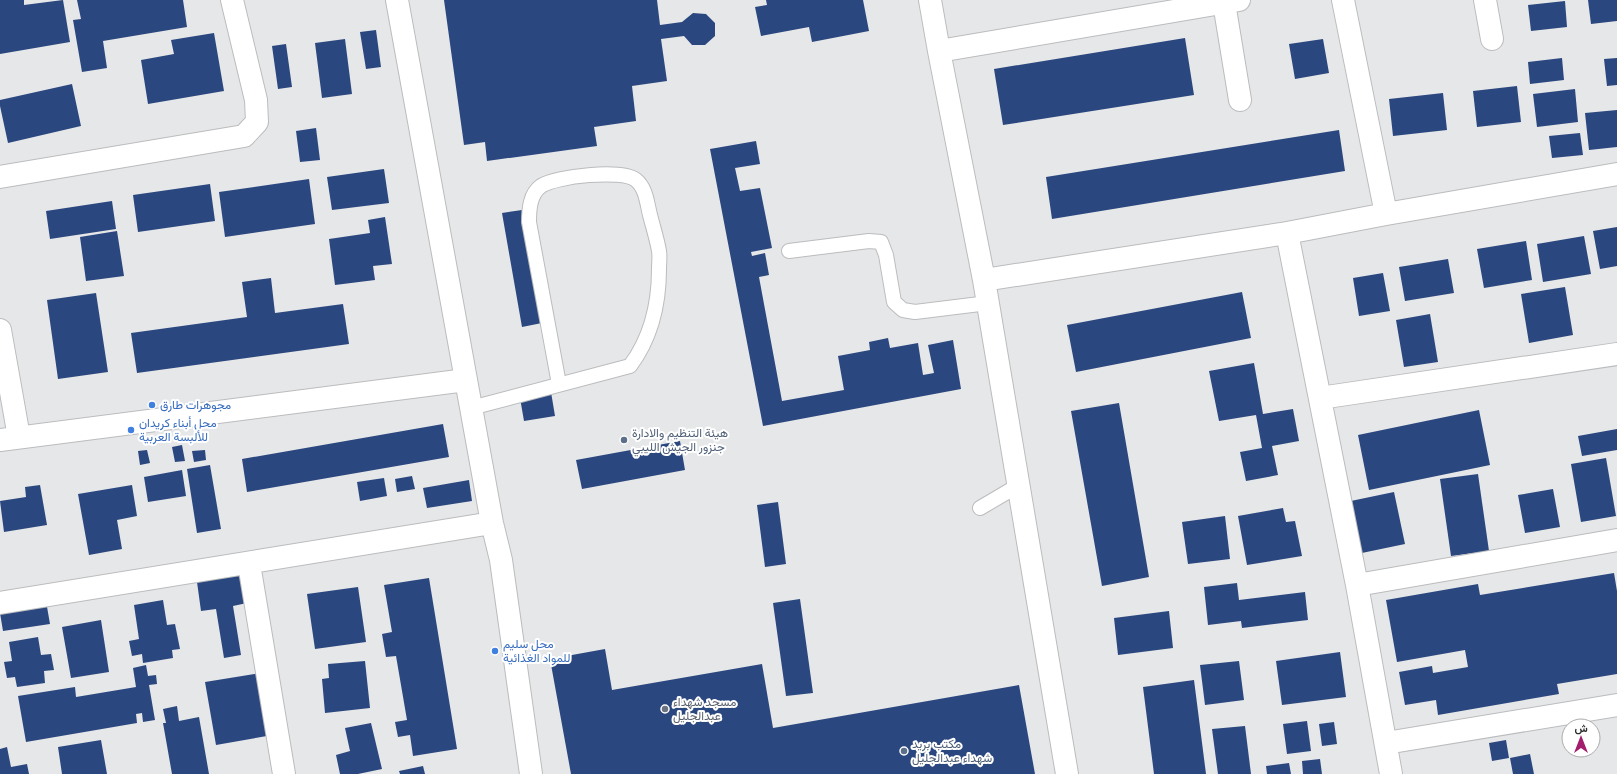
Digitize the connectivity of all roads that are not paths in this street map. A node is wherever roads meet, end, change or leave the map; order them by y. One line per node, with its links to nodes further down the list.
1 (232, 0): 11 (street)
2 (397, 0): 19 (street)
3 (930, 0): 8 (street)
4 (1343, 0): 12 (street)
5 (1485, 0): 7 (street)
6 (1231, 1): 8 (street); 9 (street)
7 (1492, 39)
8 (939, 51): 15 (street)
9 (1240, 100)
10 (1617, 174): 12 (street)
11 (0, 177)
12 (1386, 214): 13 (street)
13 (1287, 233): 15 (street); 21 (street)
14 (788, 251): 16 (lane)
15 (984, 280): 16 (street)
16 (988, 303): 24 (street)
17 (0, 330): 23 (street)
18 (1617, 354): 21 (street)
19 (466, 380): 22 (street); 23 (street)
20 (559, 384): 20 (lane); 22 (lane)
21 (1320, 398): 29 (street)
22 (471, 408): 26 (street)
23 (9, 438)
24 (1019, 485): 25 (lane); 35 (street)
25 (980, 508)
26 (492, 524): 28 (street); 34 (street)
27 (1617, 540): 29 (street)
28 (249, 564): 30 (street); 33 (street)
29 (1357, 585): 32 (street)
30 (0, 603)
31 (1617, 704): 32 (street)
32 (1386, 743): 36 (street)
33 (284, 774)
34 (531, 774)
35 (1067, 774)
36 (1391, 774)

